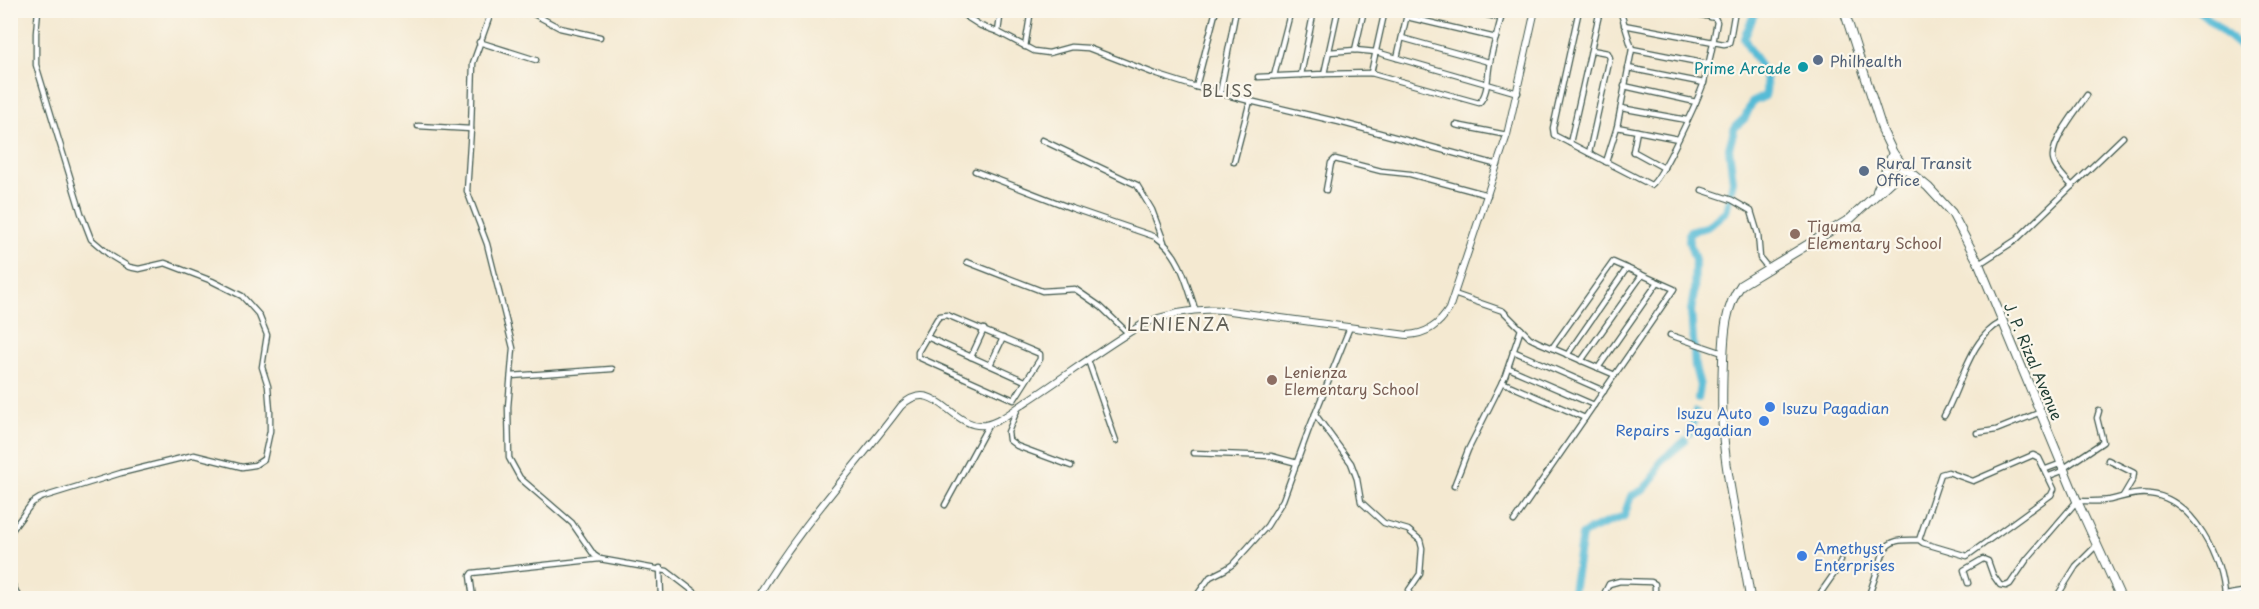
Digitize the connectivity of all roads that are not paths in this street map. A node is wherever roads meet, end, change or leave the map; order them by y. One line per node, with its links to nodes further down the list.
1 (38, 10): 139 (street)
2 (492, 10): 31 (street)
3 (526, 10): 28 (street)
4 (956, 10): 27 (street)
5 (1001, 10): 27 (street)
6 (1031, 10): 33 (street)
7 (1216, 10): 52 (street)
8 (1236, 10): 54 (street)
9 (1291, 10): 47 (street)
10 (1314, 10): 46 (street)
11 (1338, 10): 37 (street)
12 (1364, 10): 35 (street)
13 (1385, 10): 38 (street)
14 (1408, 10): 24 (street)
15 (1467, 10): 25 (street)
16 (1503, 10): 25 (street)
17 (1535, 10): 53 (street)
18 (1579, 10): 69 (street)
19 (1600, 10): 36 (street)
20 (1620, 10): 26 (street)
21 (1681, 10): 32 (street)
22 (1735, 10): 32 (street)
23 (1844, 10): 71 (main road, J. P. Rizal Avenue)
24 (1407, 17): 29 (street); 30 (street)
25 (1501, 18): 30 (street)
26 (1624, 25): 32 (street); 34 (street)
27 (998, 32): 33 (street)
28 (600, 37)
29 (1402, 38): 39 (street); 41 (street)
30 (1496, 38): 41 (street)
31 (479, 42): 40 (street); 63 (street)
32 (1713, 42): 42 (street)
33 (1025, 47): 52 (street)
34 (1632, 49): 42 (street); 43 (street)
35 (1355, 50): 37 (street); 38 (street)
36 (1592, 50): 69 (street); 70 (street)
37 (1329, 52): 45 (street)
38 (1376, 52): 39 (street); 44 (street)
39 (1397, 58): 50 (street)
40 (536, 60)
41 (1490, 62): 50 (street)
42 (1708, 64): 49 (street)
43 (1628, 68): 49 (street); 51 (street)
44 (1371, 73): 45 (street); 50 (street)
45 (1324, 74): 46 (street)
46 (1301, 75): 47 (street)
47 (1274, 76): 48 (street)
48 (1258, 77)
49 (1704, 83): 57 (street)
50 (1487, 84): 53 (street)
51 (1624, 86): 57 (street); 58 (street)
52 (1196, 87): 54 (street)
53 (1518, 93): 65 (street)
54 (1220, 94): 56 (street)
55 (2087, 95): 78 (street)
56 (1250, 101): 72 (street); 74 (street)
57 (1696, 102): 59 (street)
58 (1621, 108): 59 (street); 62 (street)
59 (1687, 120): 67 (street)
60 (1456, 125): 65 (street)
61 (418, 126): 63 (street)
62 (1617, 127): 64 (street); 73 (street)
63 (471, 129): 112 (street)
64 (1637, 131): 67 (street); 75 (street)
65 (1507, 135): 74 (street)
66 (2123, 137): 78 (street)
67 (1678, 139): 75 (street)
68 (1042, 140): 83 (street)
69 (1570, 144): 70 (street)
70 (1588, 153): 73 (street)
71 (1893, 153): 76 (main road, J. P. Rizal Avenue); 82 (main road)
72 (1234, 162)
73 (1606, 162): 75 (street)
74 (1498, 165): 81 (street)
75 (1664, 168)
76 (1905, 168): 82 (main road); 85 (main road, J. P. Rizal Avenue)
77 (975, 171): 83 (street)
78 (2072, 186): 85 (street)
79 (1326, 190): 81 (street)
80 (1702, 190): 87 (street)
81 (1488, 195): 90 (street)
82 (1875, 195): 87 (main road)
83 (1164, 242): 91 (street)
84 (967, 262): 96 (street)
85 (1978, 264): 92 (main road, J. P. Rizal Avenue)
86 (1627, 268): 88 (street); 100 (street); 103 (street)
87 (1768, 268): 102 (main road)
88 (1642, 275): 89 (street); 106 (street)
89 (1658, 282): 109 (street); 111 (street)
90 (1454, 294): 93 (street); 95 (street)
91 (1195, 309): 93 (street); 96 (street)
92 (2003, 322): 120 (main road, J. P. Rizal Avenue); 122 (street)
93 (1350, 327): 121 (street)
94 (984, 329): 98 (street); 99 (street); 104 (street)
95 (1521, 329): 100 (street); 101 (street)
96 (1128, 333): 105 (street)
97 (1670, 335): 102 (street)
98 (927, 337): 104 (street); 116 (street)
99 (1003, 338): 107 (street); 113 (street)
100 (1552, 348): 103 (street)
101 (1513, 351): 108 (street); 115 (street)
102 (1724, 353): 158 (main road)
103 (1567, 355): 106 (street)
104 (971, 357): 107 (street)
105 (1088, 360): 117 (street); 126 (street)
106 (1581, 361): 109 (street)
107 (990, 365): 113 (street)
108 (1509, 368): 114 (street); 118 (street)
109 (1598, 368): 111 (street)
110 (612, 369): 112 (street)
111 (1615, 375): 115 (street)
112 (511, 376): 142 (street)
113 (1025, 381): 116 (street)
114 (1502, 382): 123 (street); 134 (street)
115 (1604, 391): 118 (street)
116 (1015, 398): 117 (street)
117 (1021, 405): 124 (street); 130 (street)
118 (1594, 405): 123 (street)
119 (2099, 411): 131 (street)
120 (2041, 412): 125 (street); 131 (main road, J. P. Rizal Avenue)
121 (1315, 414): 129 (street); 155 (street)
122 (1944, 416)
123 (1585, 418): 138 (street)
124 (989, 424): 137 (street); 153 (street)
125 (1977, 433)
126 (1116, 441)
127 (1193, 453): 129 (street)
128 (2108, 460): 135 (street)
129 (1297, 463): 154 (street)
130 (1071, 466)
131 (2064, 467): 132 (street); 133 (street); 136 (main road, J. P. Rizal Avenue)
132 (2046, 469): 133 (street); 140 (street)
133 (2049, 476): 140 (street)
134 (1454, 486)
135 (2123, 496): 136 (street); 148 (street)
136 (2077, 501): 141 (main road, J. P. Rizal Avenue); 146 (street)
137 (945, 505)
138 (1514, 521)
139 (10, 533)
140 (1919, 540): 160 (street)
141 (2097, 545): 161 (street); 162 (main road, J. P. Rizal Avenue)
142 (600, 559): 144 (street); 150 (street)
143 (1841, 560): 159 (street)
144 (660, 568): 151 (street); 152 (street)
145 (10, 579): 149 (street)
146 (1968, 583)
147 (2248, 591): 148 (street)
148 (2224, 597)
149 (19, 598)
150 (473, 598)
151 (662, 598)
152 (702, 598)
153 (757, 598)
154 (1196, 598)
155 (1416, 598)
156 (1602, 598): 157 (street)
157 (1655, 598)
158 (1750, 598)
159 (1817, 598)
160 (1868, 598)
161 (2056, 598)
162 (2121, 598)

